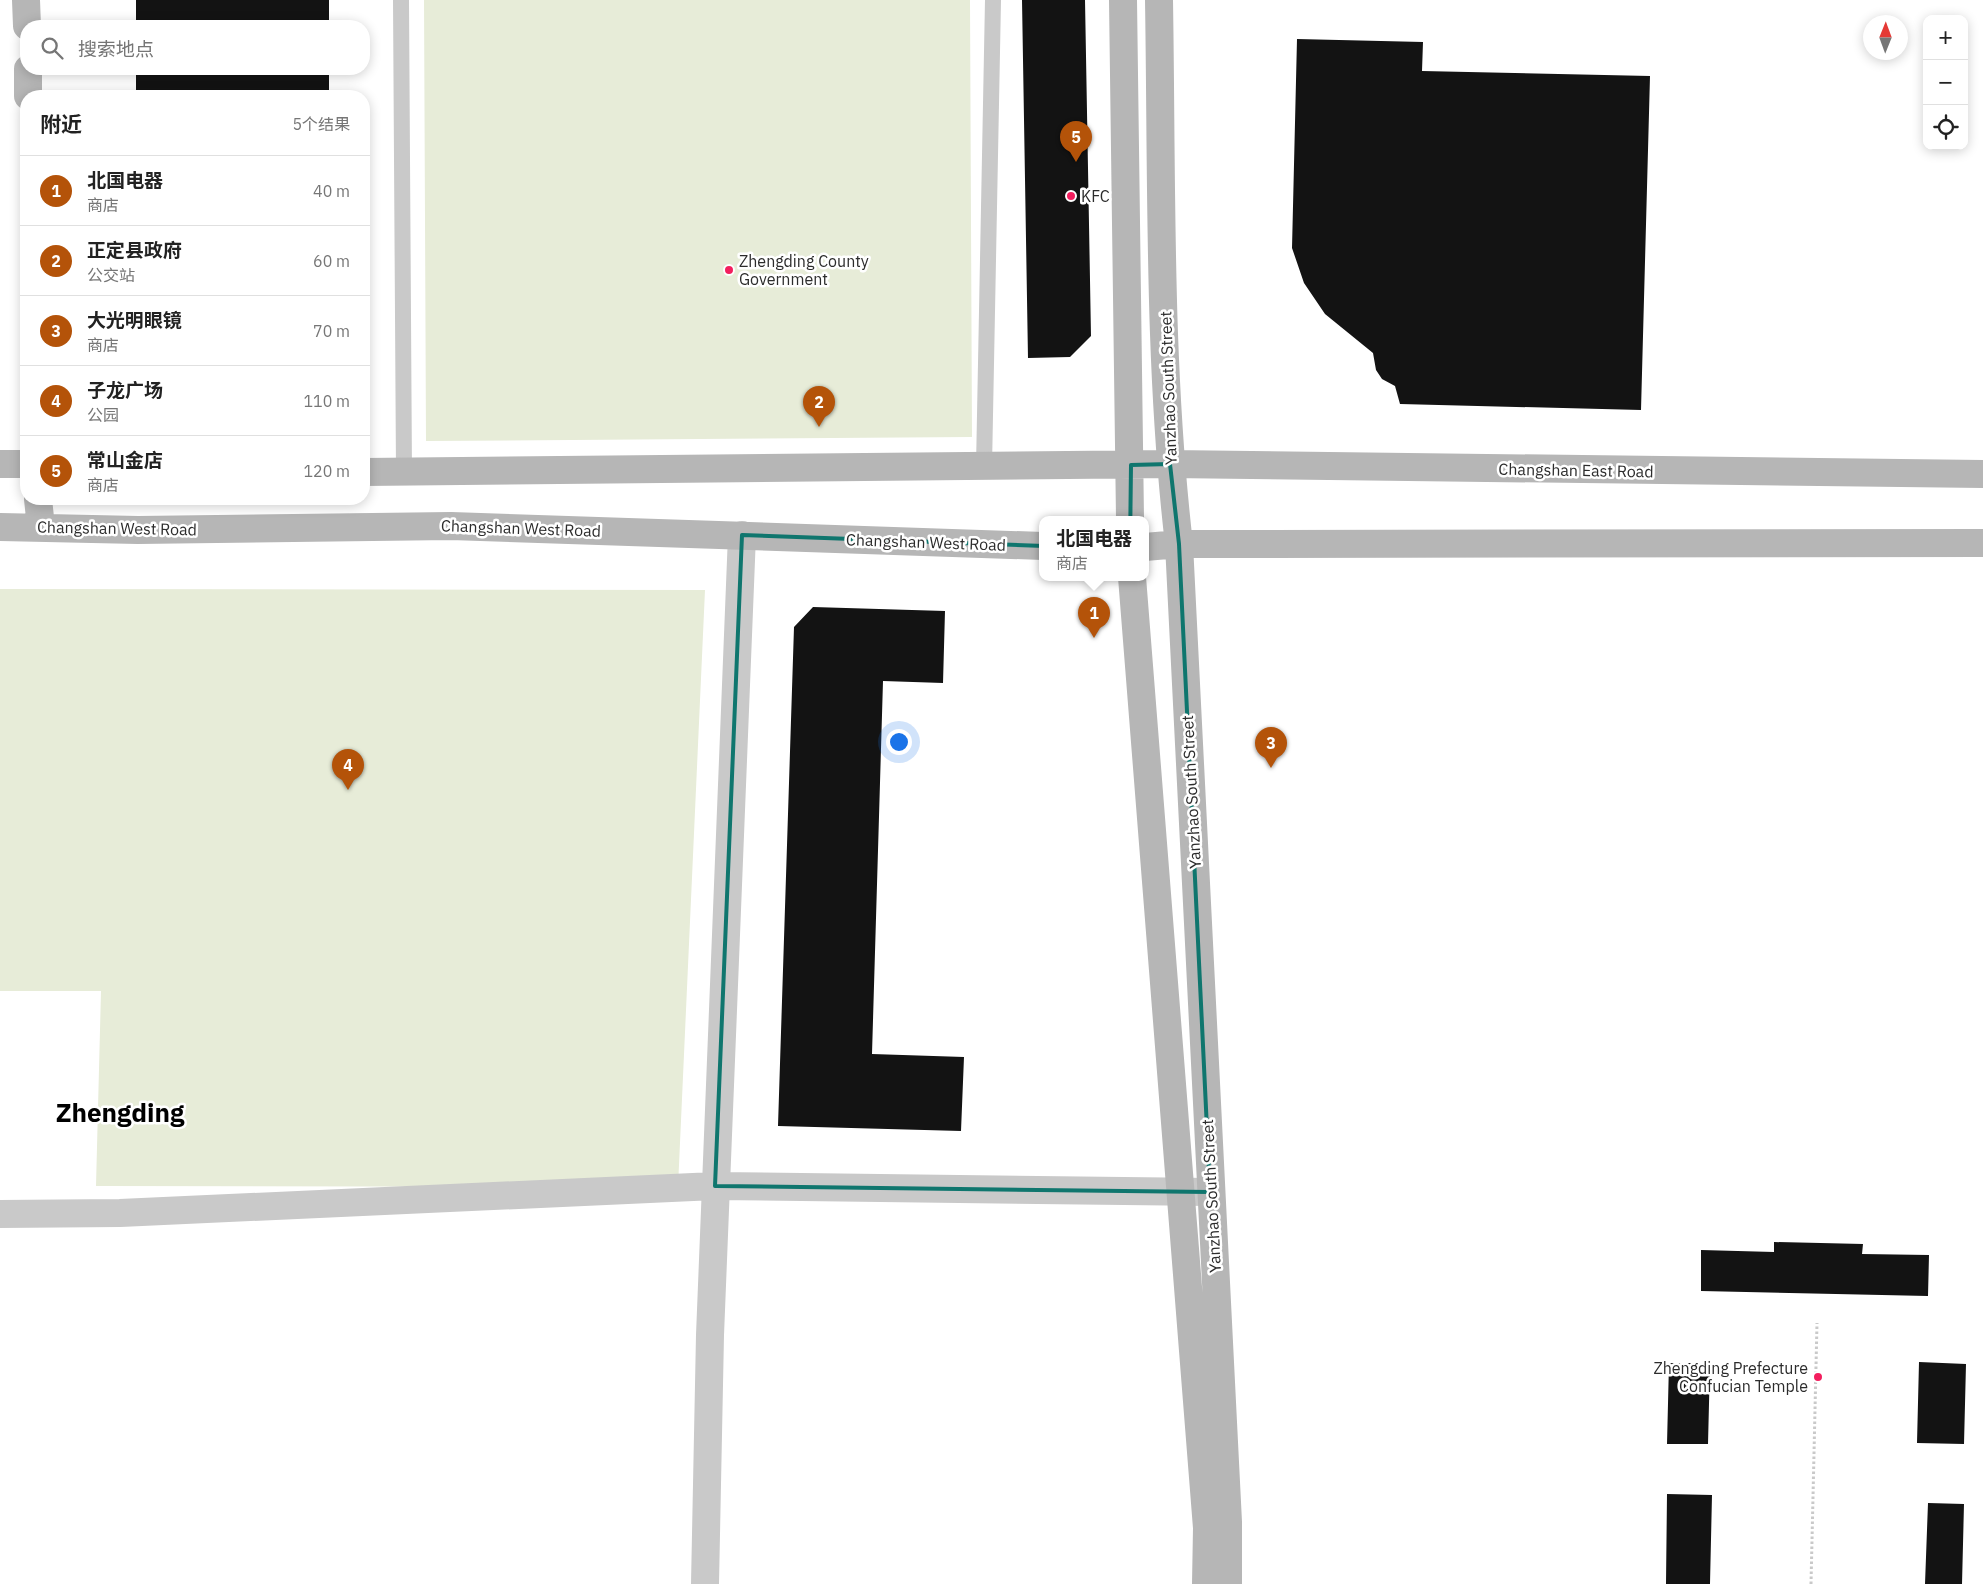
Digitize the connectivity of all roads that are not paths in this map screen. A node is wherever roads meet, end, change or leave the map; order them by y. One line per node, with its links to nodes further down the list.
1 (26, 0): 6 (main road)
2 (401, 0): 15 (lane)
3 (992, 0): 13 (lane)
4 (1123, 0): 11 (main road)
5 (1159, 0): 12 (main road, Yanzhao South Street)
6 (26, 20)
7 (28, 75): 8 (main road)
8 (28, 90)
9 (0, 464): 10 (main road)
10 (20, 464)
11 (1131, 464): 12 (main road); 13 (main road); 18 (main road)
12 (1170, 464): 16 (main road, Changshan East Road); 23 (main road, Yanzhao South Street)
13 (984, 467): 15 (main road)
14 (370, 472): 15 (main road)
15 (404, 473)
16 (1983, 474)
17 (39, 505): 20 (main road)
18 (1130, 516)
19 (0, 527): 20 (main road, Changshan West Road)
20 (41, 527): 21 (main road, Changshan West Road)
21 (742, 535): 24 (main road, Changshan West Road); 27 (street)
22 (1983, 543): 23 (main road)
23 (1179, 544): 25 (main road); 29 (main road, Yanzhao South Street)
24 (1039, 546)
25 (1149, 547)
26 (1132, 581): 28 (main road)
27 (715, 1186): 28 (street); 30 (street); 31 (street)
28 (1182, 1192): 29 (street); 32 (main road)
29 (1210, 1192): 33 (main road, Yanzhao South Street)
30 (0, 1214)
31 (706, 1584)
32 (1206, 1584)
33 (1228, 1584)

